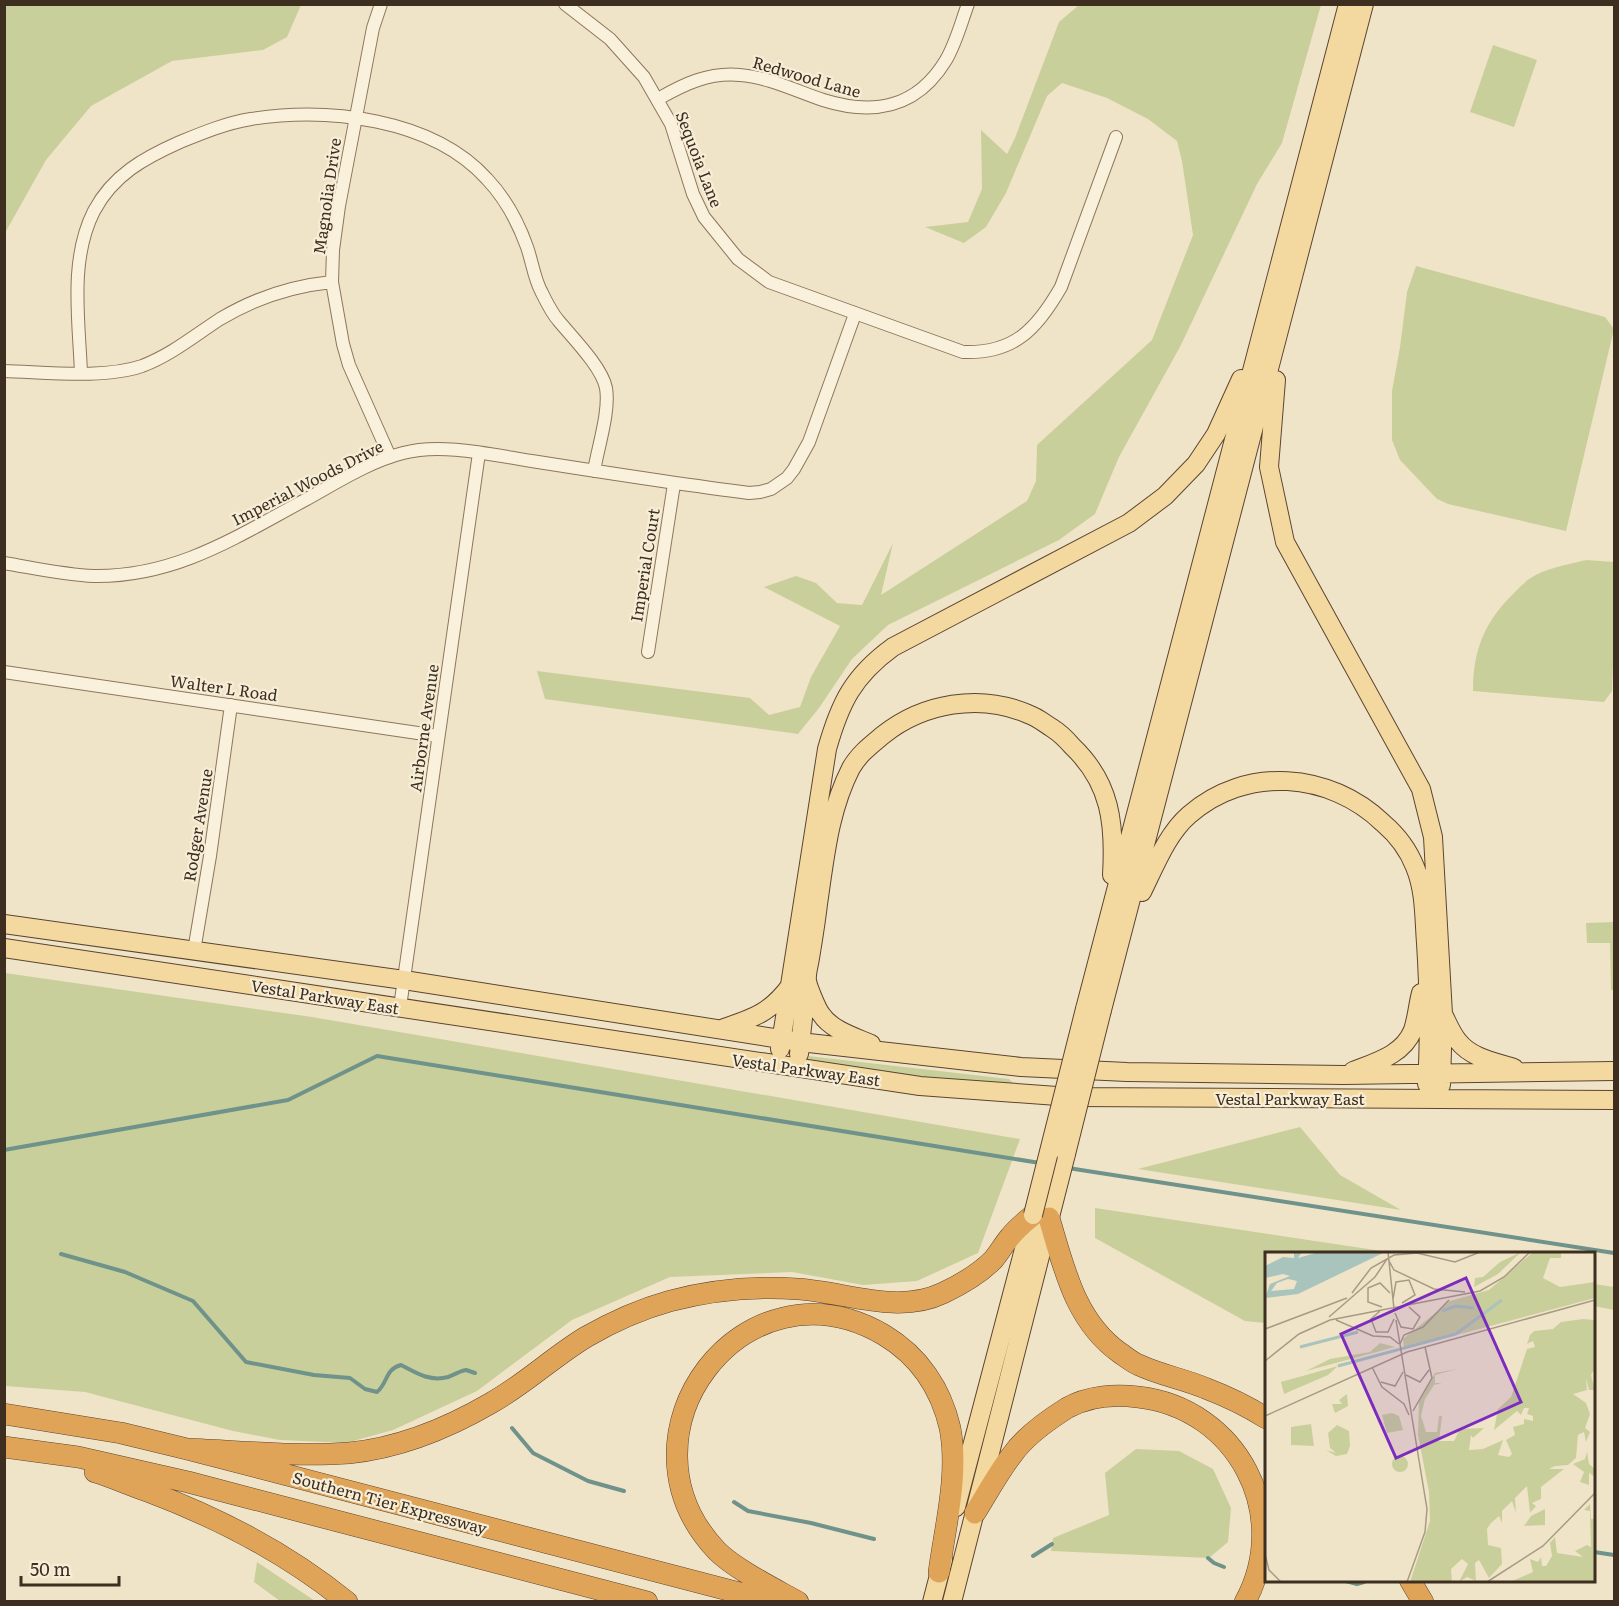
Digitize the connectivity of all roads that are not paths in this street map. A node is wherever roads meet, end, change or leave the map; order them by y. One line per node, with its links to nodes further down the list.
1 (381, 4): 7 (street, Magnolia Drive)
2 (565, 4): 6 (street, Sequoia Lane)
3 (968, 4): 6 (street, Redwood Lane)
4 (1348, 4): 12 (main road)
5 (1364, 4): 11 (main road)
6 (658, 99): 10 (street, Sequoia Lane)
7 (354, 118): 9 (street, Magnolia Drive); 14 (street); 17 (street)
8 (1116, 137): 10 (street, Sequoia Lane)
9 (333, 282): 14 (street); 16 (street, Magnolia Drive)
10 (855, 314): 18 (street, Imperial Woods Drive)
11 (1281, 328): 24 (main road); 32 (main road)
12 (1263, 331): 24 (main road); 30 (main road)
13 (4, 371): 14 (street)
14 (81, 372)
15 (479, 453): 16 (street, Imperial Woods Drive); 17 (street, Imperial Woods Drive); 23 (street, Airborne Avenue)
16 (390, 457): 19 (street, Imperial Woods Drive)
17 (594, 471): 18 (street, Imperial Woods Drive)
18 (674, 484): 20 (street, Imperial Court)
19 (4, 563)
20 (648, 652)
21 (4, 672): 22 (street, Walter L Road)
22 (231, 705): 23 (street, Walter L Road); 27 (street, Rodger Avenue)
23 (438, 736): 29 (street, Airborne Avenue)
24 (1117, 922): 28 (main road); 30 (main road); 45 (main road, bridge)
25 (4, 924): 27 (main road, Vestal Parkway East)
26 (4, 948): 31 (main road, Vestal Parkway East)
27 (194, 951): 29 (main road, Vestal Parkway East)
28 (1427, 955): 41 (main road); 42 (main road)
29 (404, 980): 31 (street, Airborne Avenue); 33 (main road, Vestal Parkway East)
30 (799, 982): 33 (main road); 34 (main road); 35 (main road); 36 (main road)
31 (400, 1007): 37 (main road, Vestal Parkway East)
32 (1443, 1014): 40 (main road); 41 (main road)
33 (720, 1029): 34 (main road, Vestal Parkway East)
34 (782, 1039): 35 (main road, Vestal Parkway East); 37 (main road)
35 (800, 1042): 36 (main road, Vestal Parkway East); 38 (main road)
36 (901, 1054): 42 (main road, Vestal Parkway East)
37 (776, 1065): 38 (main road, Vestal Parkway East)
38 (797, 1068): 43 (main road, Vestal Parkway East)
39 (1614, 1071): 40 (main road, Vestal Parkway East)
40 (1530, 1073): 41 (main road, Vestal Parkway East)
41 (1434, 1074): 42 (main road, Vestal Parkway East); 43 (main road)
42 (1344, 1075)
43 (1434, 1098): 44 (main road, Vestal Parkway East)
44 (1614, 1100)
45 (1041, 1216): 47 (highway); 49 (highway); 50 (main road); 51 (main road)
46 (4, 1414): 49 (highway, Southern Tier Expressway)
47 (1265, 1417)
48 (4, 1447): 53 (highway); 54 (highway, Southern Tier Expressway)
49 (188, 1449): 55 (highway, Southern Tier Expressway)
50 (975, 1513): 51 (main road); 59 (highway)
51 (949, 1574): 56 (highway); 57 (main road); 58 (main road)
52 (1411, 1582): 60 (highway)
53 (347, 1602)
54 (647, 1602)
55 (774, 1602)
56 (798, 1602)
57 (932, 1602)
58 (952, 1602)
59 (1245, 1602)
60 (1423, 1602)

